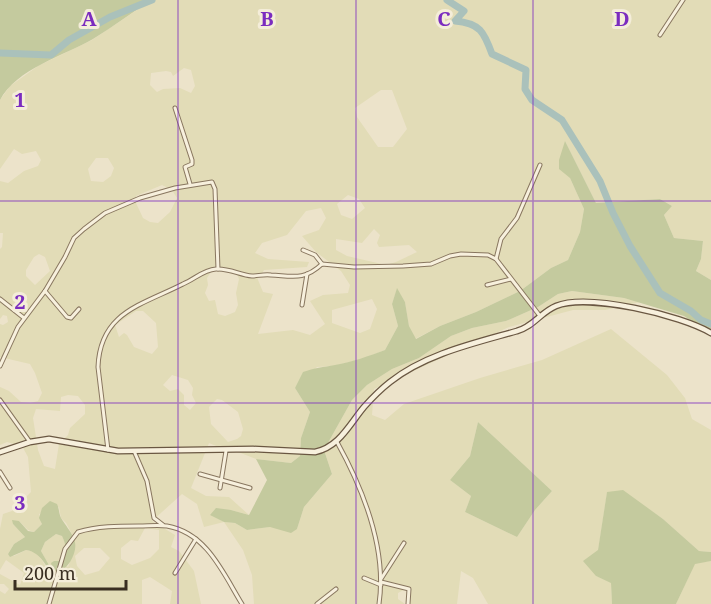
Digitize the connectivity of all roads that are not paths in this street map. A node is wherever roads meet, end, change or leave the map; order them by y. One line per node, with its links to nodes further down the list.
1 (683, 0): 2 (street)
2 (660, 36)
3 (175, 108): 5 (street)
4 (540, 165): 7 (street)
5 (190, 184): 9 (street); 13 (street)
6 (303, 250): 8 (street)
7 (496, 259): 8 (street); 11 (street)
8 (322, 264): 10 (street)
9 (218, 269): 10 (street); 24 (street)
10 (307, 274): 15 (street)
11 (511, 279): 12 (street); 17 (street)
12 (487, 285)
13 (45, 291): 16 (street); 18 (street)
14 (0, 299): 18 (street)
15 (302, 305)
16 (79, 309)
17 (540, 316): 19 (street); 23 (street)
18 (24, 318): 20 (street)
19 (711, 333)
20 (1, 363)
21 (0, 400): 22 (street)
22 (30, 442): 24 (street); 27 (street)
23 (337, 442): 26 (street); 39 (street)
24 (108, 450): 25 (street)
25 (134, 451): 26 (street); 34 (street)
26 (226, 451): 30 (street)
27 (0, 452)
28 (0, 472): 31 (street)
29 (200, 474): 30 (street)
30 (221, 479): 32 (street); 33 (street)
31 (10, 488)
32 (220, 488)
33 (250, 488)
34 (164, 525): 35 (street); 41 (street)
35 (196, 539): 37 (street); 42 (street)
36 (404, 543): 39 (street)
37 (175, 573)
38 (364, 578): 39 (street)
39 (381, 582): 44 (street); 45 (street)
40 (336, 589): 43 (street)
41 (49, 604)
42 (242, 604)
43 (317, 604)
44 (379, 604)
45 (408, 604)

